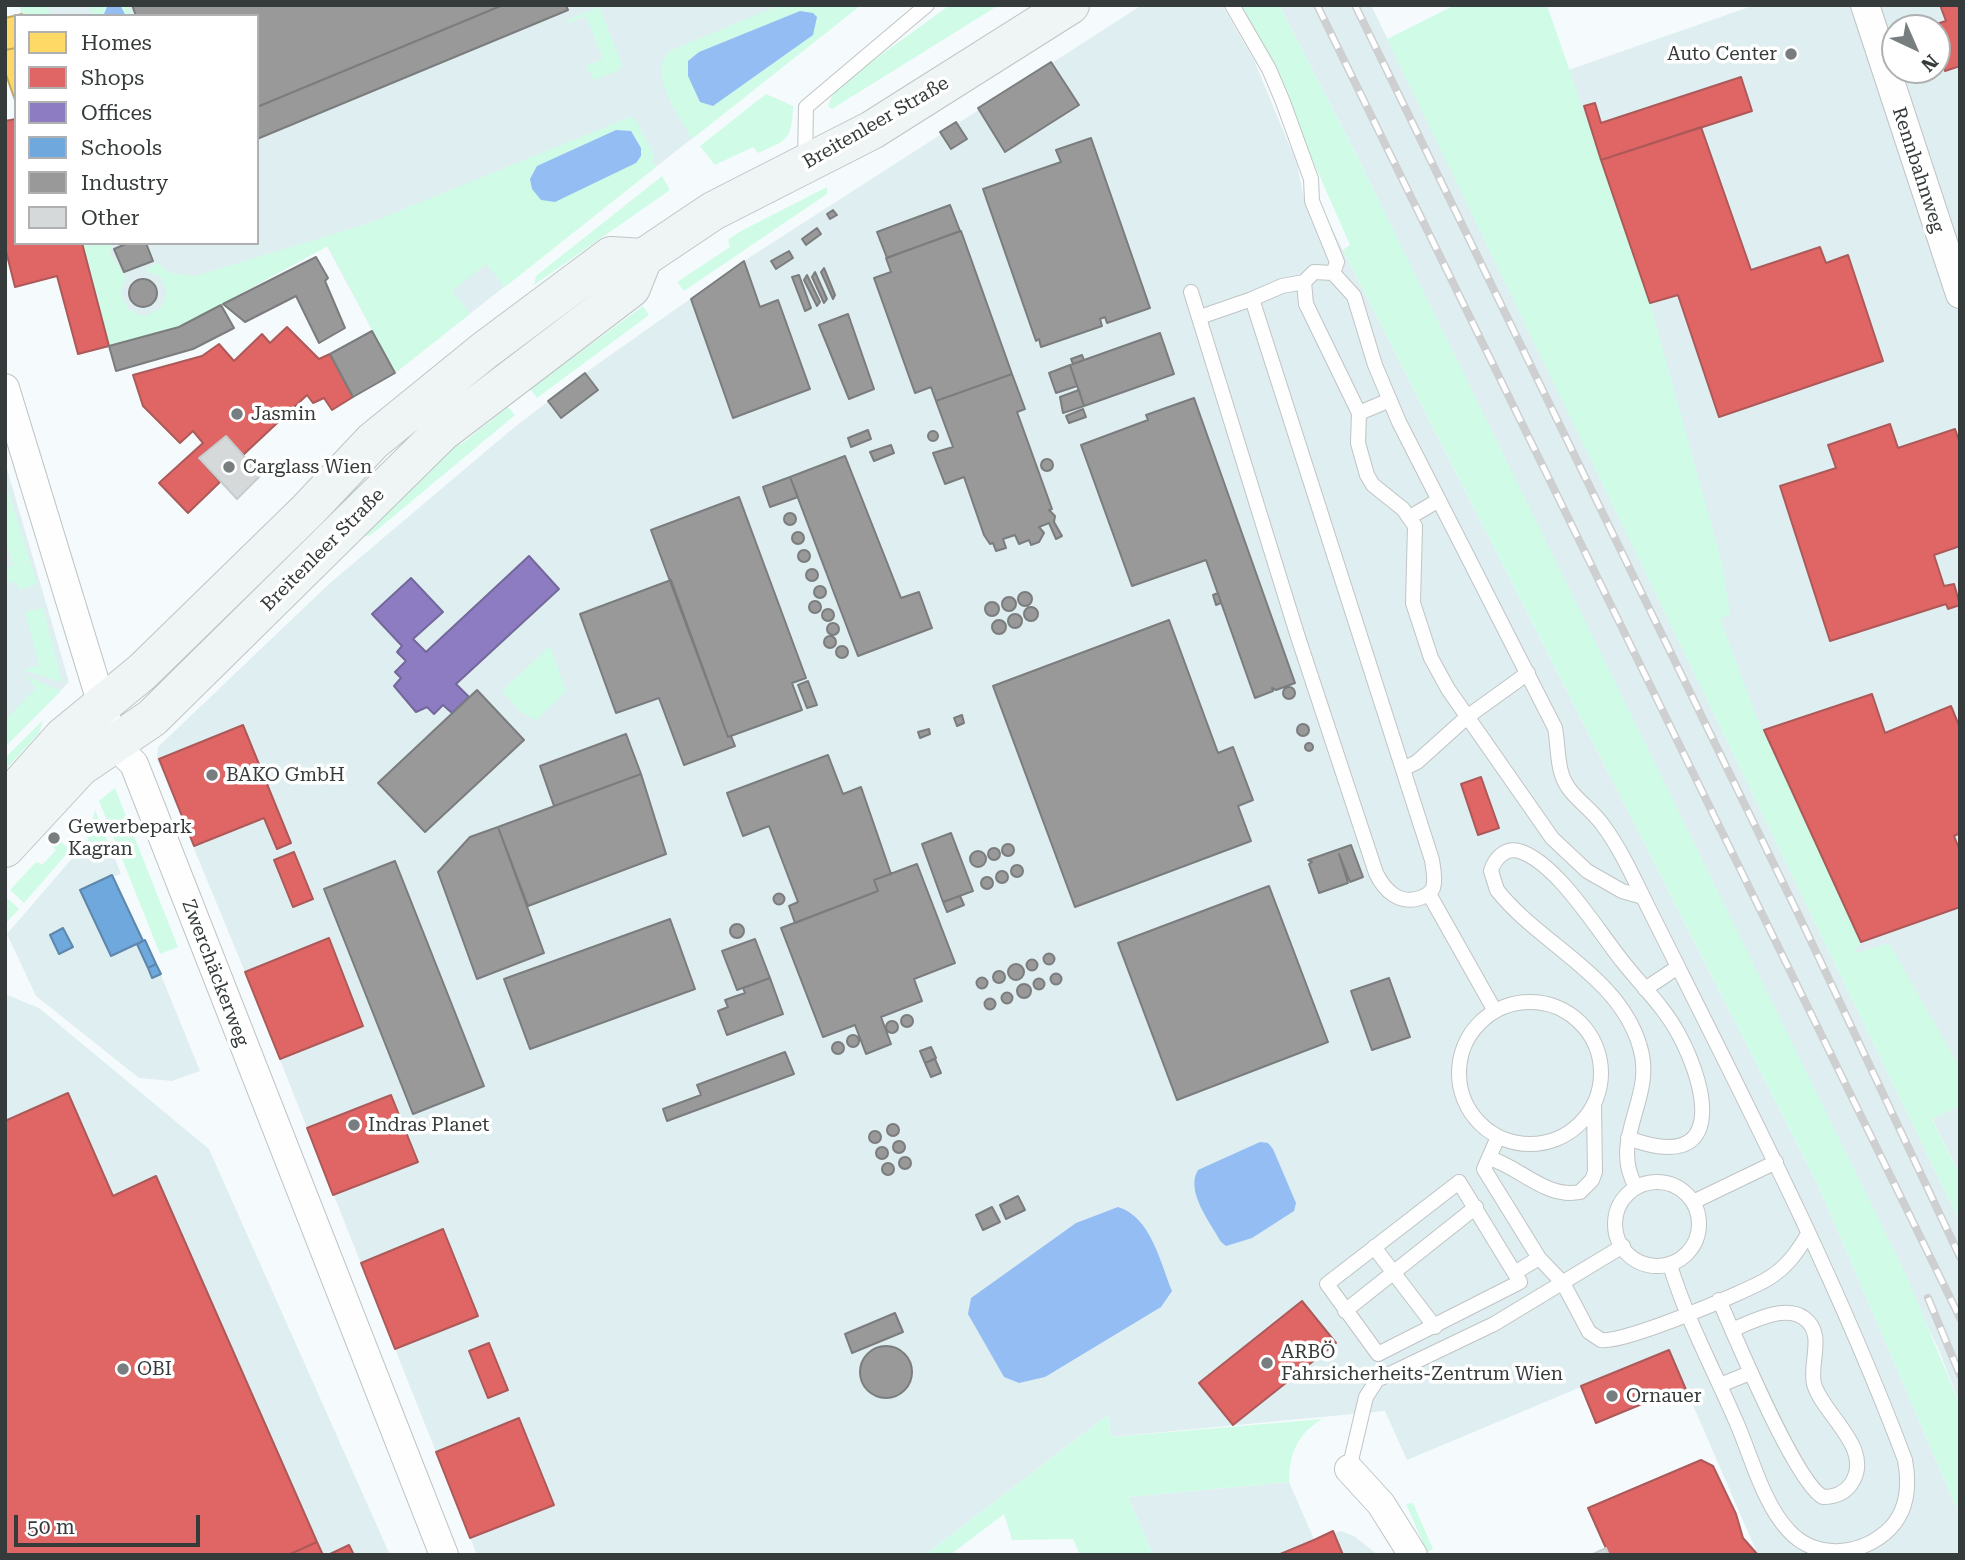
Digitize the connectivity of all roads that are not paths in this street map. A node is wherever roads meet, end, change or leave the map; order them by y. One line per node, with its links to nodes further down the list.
1 (927, 5): 5 (lane)
2 (1070, 5): 5 (main road, Breitenleer Straße)
3 (1232, 5): 7 (lane)
4 (1865, 5): 10 (street, Rennbahnweg)
5 (805, 165): 6 (main road, Breitenleer Straße)
6 (643, 258): 19 (main road, Breitenleer Straße); 21 (main road, Breitenleer Straße)
7 (1333, 273): 8 (lane); 14 (lane)
8 (1304, 282): 11 (lane); 15 (lane)
9 (1191, 292): 12 (lane)
10 (1960, 294)
11 (1252, 299): 12 (lane); 22 (lane)
12 (1200, 317): 25 (lane)
13 (5, 388): 19 (street, Zwerchäckerweg)
14 (1390, 400): 15 (lane); 16 (lane)
15 (1359, 413): 17 (lane)
16 (1439, 500): 17 (lane); 18 (lane)
17 (1410, 517): 20 (lane)
18 (1528, 673): 20 (lane); 26 (lane)
19 (102, 705): 21 (street, Zwerchäckerweg); 23 (main road, Breitenleer Straße)
20 (1467, 717): 22 (lane); 26 (lane)
21 (114, 744): 24 (main road, Breitenleer Straße); 54 (street, Zwerchäckerweg)
22 (1403, 769): 25 (lane)
23 (5, 802)
24 (5, 848)
25 (1429, 894): 29 (lane)
26 (1643, 897): 27 (lane)
27 (1678, 967): 28 (lane); 34 (lane)
28 (1645, 989): 32 (lane); 32 (lane)
29 (1495, 1011): 30 (lane); 31 (lane)
30 (1594, 1105): 31 (lane); 33 (lane)
31 (1498, 1137): 33 (lane)
32 (1628, 1138): 35 (lane)
33 (1489, 1158): 41 (lane)
34 (1776, 1162): 36 (lane); 38 (lane)
35 (1636, 1187): 36 (lane); 39 (lane)
36 (1693, 1202): 42 (lane)
37 (1476, 1207): 40 (lane); 43 (lane); 44 (lane)
38 (1808, 1234): 46 (lane); 52 (lane)
39 (1623, 1246): 42 (lane); 45 (lane)
40 (1374, 1247): 44 (lane); 47 (lane)
41 (1539, 1258): 43 (lane); 45 (lane)
42 (1670, 1265): 48 (lane)
43 (1516, 1272): 49 (lane)
44 (1393, 1273): 47 (lane); 49 (lane)
45 (1563, 1283): 48 (lane); 53 (lane)
46 (1719, 1300): 48 (lane); 50 (lane)
47 (1345, 1311): 49 (lane)
48 (1685, 1313): 52 (lane)
49 (1435, 1327)
50 (1732, 1330): 51 (lane); 51 (lane)
51 (1751, 1373): 52 (lane)
52 (1720, 1385)
53 (1349, 1469): 55 (street)
54 (444, 1555)
55 (1413, 1555)

